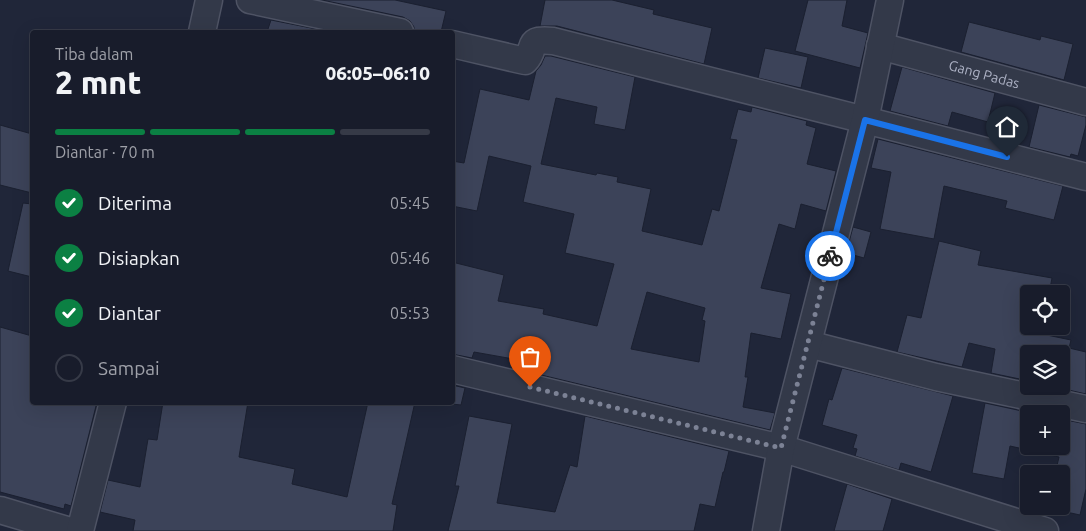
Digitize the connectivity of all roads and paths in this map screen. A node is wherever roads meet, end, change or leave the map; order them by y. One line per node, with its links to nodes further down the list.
1 (209, 0): 4 (street)
2 (250, 0): 5 (street)
3 (890, 0): 7 (street)
4 (202, 30)
5 (391, 30)
6 (455, 45): 9 (street)
7 (880, 46): 8 (street, Gang Padas); 9 (street)
8 (1086, 102)
9 (865, 120): 10 (street); 11 (street)
10 (1086, 177)
11 (808, 344): 14 (street); 15 (street)
12 (455, 370): 15 (street)
13 (112, 405): 18 (street)
14 (1086, 409)
15 (781, 448): 19 (street); 20 (street)
16 (0, 510): 17 (street)
17 (70, 531)
18 (80, 531)
19 (766, 531)
20 (1046, 531)

